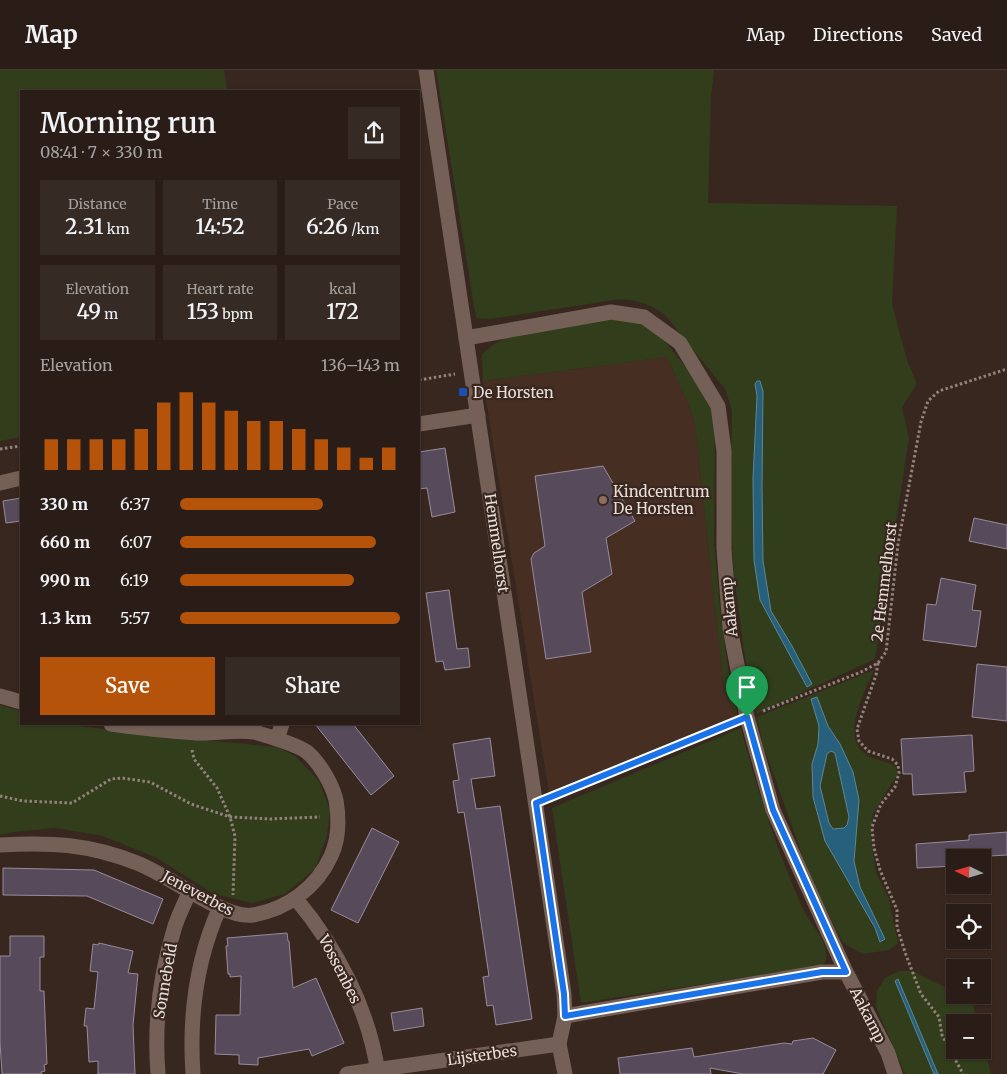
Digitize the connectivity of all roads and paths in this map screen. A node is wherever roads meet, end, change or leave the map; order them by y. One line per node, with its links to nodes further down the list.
1 (426, 70): 2 (street, Hemmelhorst)
2 (466, 338): 4 (street, Hemmelhorst); 15 (street, Aakamp)
3 (1007, 369): 12 (path, 2e Hemmelhorst)
4 (472, 372): 5 (path); 6 (street, Hemmelhorst)
5 (420, 380)
6 (478, 415): 7 (street); 21 (street, Hemmelhorst)
7 (420, 424)
8 (20, 446): 9 (path)
9 (0, 449)
10 (20, 478): 11 (street)
11 (0, 483)
12 (878, 663): 15 (path, 2e Hemmelhorst); 37 (path)
13 (0, 696): 14 (street)
14 (20, 702)
15 (747, 717): 21 (path, 2e Hemmelhorst); 28 (street, Aakamp)
16 (126, 725): 18 (street, Jeneverbes)
17 (282, 725): 19 (street)
18 (192, 732): 19 (street, Jeneverbes); 23 (path)
19 (277, 739): 22 (street, Jeneverbes)
20 (0, 796): 23 (path)
21 (536, 803): 29 (street, Hemmelhorst)
22 (338, 816): 23 (path); 26 (street, Jeneverbes)
23 (230, 817): 27 (path)
24 (0, 845): 25 (street, Jeneverbes)
25 (190, 891): 27 (street, Jeneverbes); 32 (street, Sonnebeld)
26 (296, 899): 27 (street, Jeneverbes); 31 (street, Vossenbes)
27 (227, 910): 33 (street, Sonnebeld)
28 (846, 972): 29 (street); 36 (street, Aakamp)
29 (565, 1016): 30 (street, Hemmelhorst)
30 (559, 1044): 31 (street, Lijsterbes); 35 (street)
31 (378, 1072): 34 (street, Lijsterbes)
32 (158, 1074)
33 (193, 1074)
34 (347, 1074)
35 (565, 1074)
36 (895, 1074)
37 (963, 1074)

